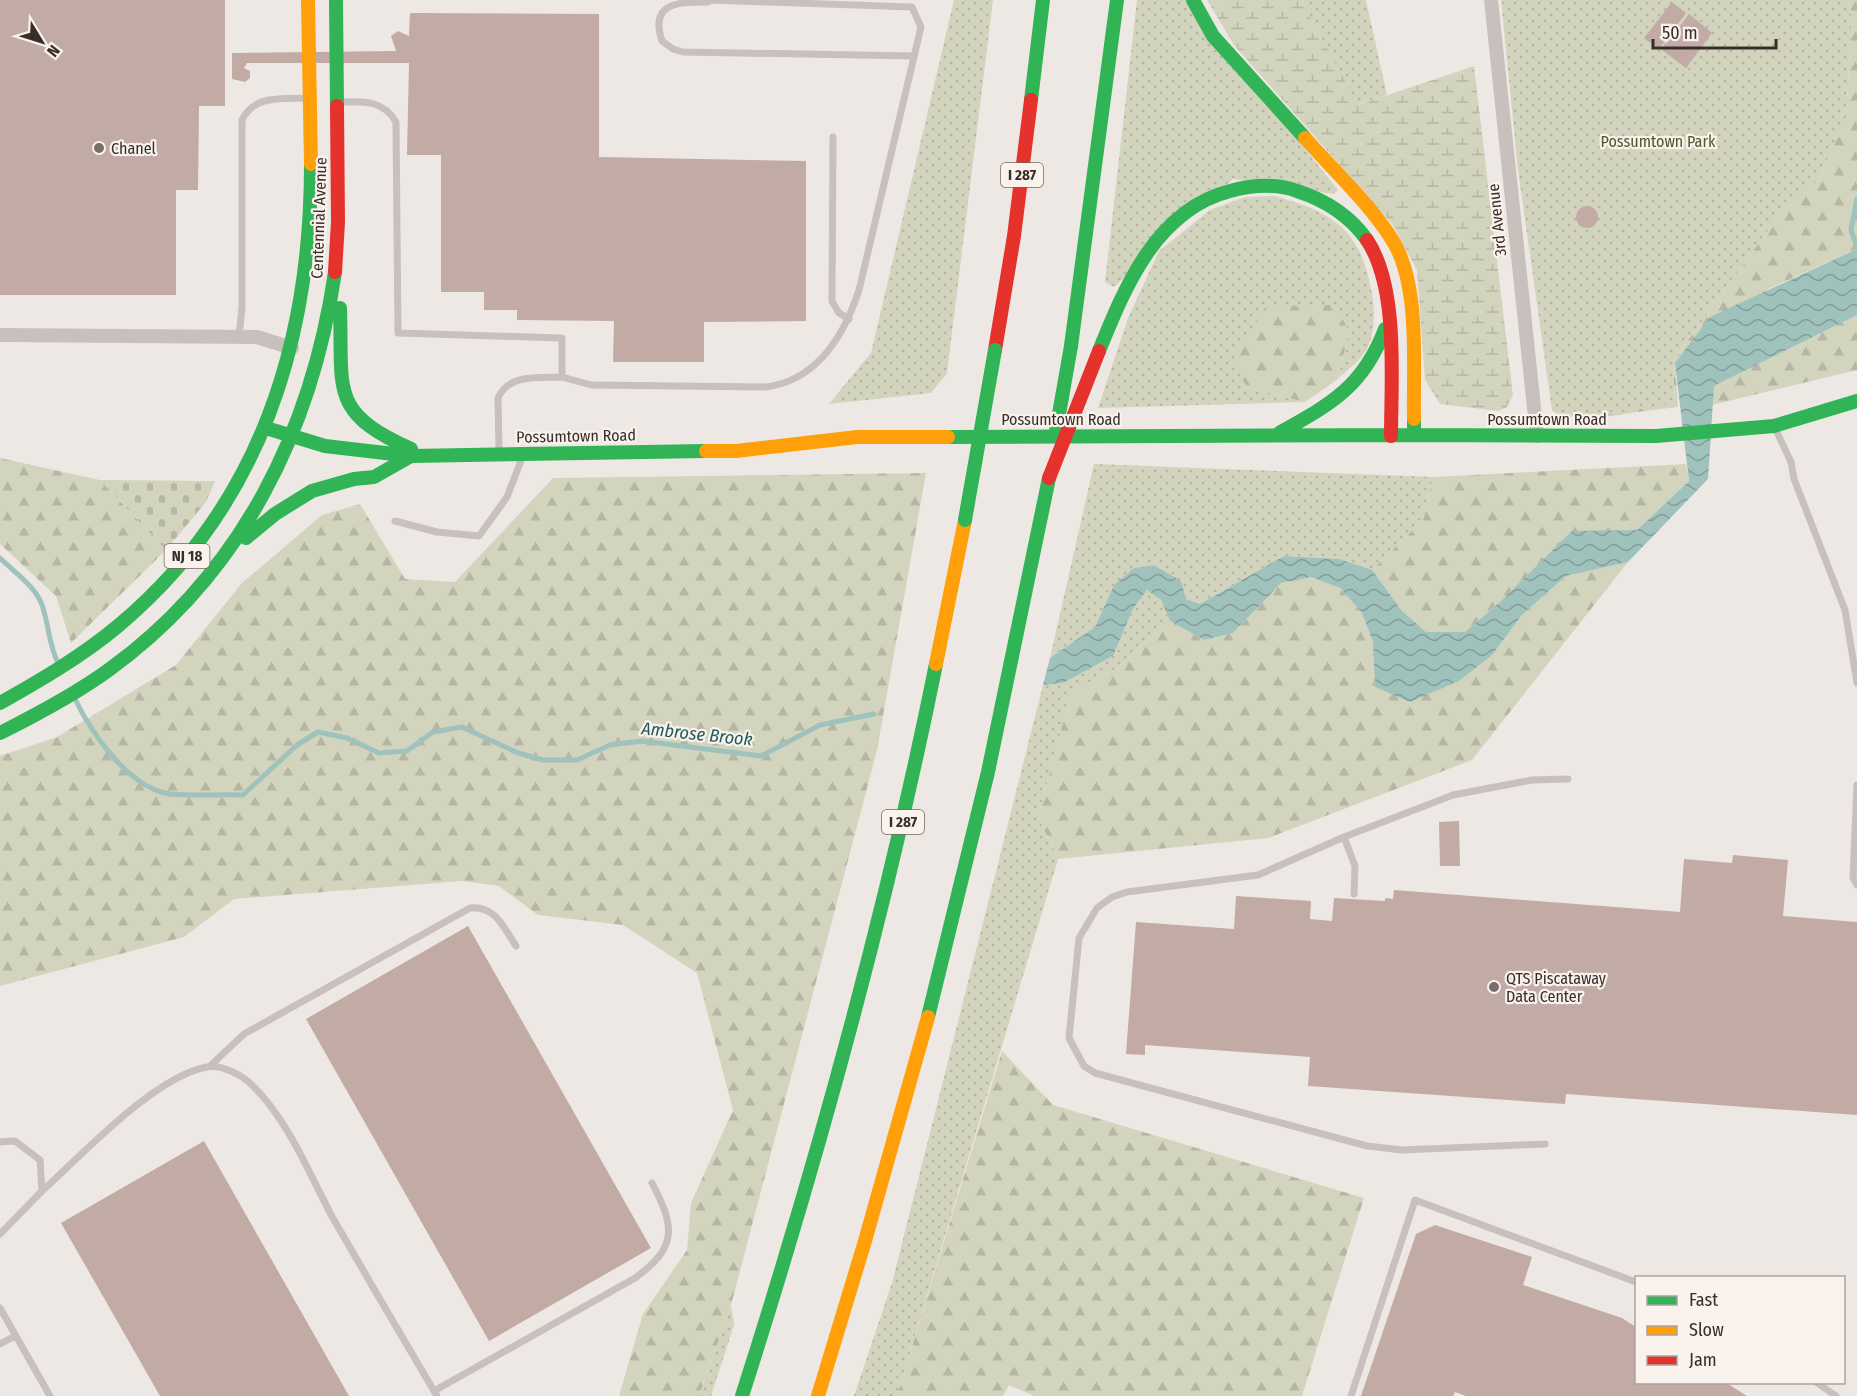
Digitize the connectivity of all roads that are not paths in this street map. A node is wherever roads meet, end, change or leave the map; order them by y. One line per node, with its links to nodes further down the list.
1 (308, 0): 9 (main road, Centennial Avenue)
2 (336, 0): 10 (main road, Centennial Avenue)
3 (1043, 0): 56 (main road, I 287, bridge)
4 (1117, 0): 31 (main road, bridge)
5 (1193, 0): 23 (main road)
6 (1491, 0): 25 (street, 3rd Avenue)
7 (708, 1): 8 (lane); 8 (lane)
8 (914, 56): 13 (lane)
9 (308, 98): 16 (lane); 17 (main road, Centennial Avenue)
10 (337, 102): 12 (main road, Centennial Avenue); 18 (lane)
11 (833, 137): 13 (lane)
12 (336, 262): 26 (main road, Centennial Avenue); 30 (main road)
13 (849, 319): 18 (lane)
14 (1388, 319): 22 (main road); 24 (main road); 31 (main road, bridge)
15 (0, 335): 16 (street)
16 (239, 337): 17 (street)
17 (292, 348): 21 (main road, Centennial Avenue)
18 (562, 377): 28 (lane)
19 (1857, 401): 20 (main road, Possumtown Road)
20 (1774, 426): 25 (main road, Possumtown Road); 34 (lane)
21 (266, 428): 26 (main road, Possumtown Road); 35 (main road, Centennial Avenue / NJ 18)
22 (1277, 434): 24 (main road, Possumtown Road); 27 (main road, Possumtown Road)
23 (1414, 435): 24 (main road, Possumtown Road); 25 (main road, Possumtown Road)
24 (1390, 436)
25 (1537, 436)
26 (293, 437): 29 (main road, Possumtown Road); 33 (main road, Centennial Avenue / NJ 18)
27 (524, 453): 28 (main road, Possumtown Road); 32 (lane)
28 (499, 454): 30 (main road, Possumtown Road)
29 (411, 456): 30 (main road, Possumtown Road); 33 (main road)
30 (427, 456)
31 (1049, 478): 57 (main road)
32 (395, 520)
33 (224, 557): 36 (main road, Centennial Avenue / NJ 18)
34 (1857, 683)
35 (0, 703)
36 (0, 733)
37 (1568, 779): 39 (lane)
38 (1857, 788): 40 (lane)
39 (1344, 837): 41 (lane); 45 (lane)
40 (1857, 885)
41 (1354, 894)
42 (516, 946): 43 (lane)
43 (210, 1066): 47 (lane); 54 (lane)
44 (0, 1142): 47 (lane)
45 (1545, 1144)
46 (652, 1183): 54 (lane)
47 (42, 1191): 48 (lane)
48 (0, 1234)
49 (1635, 1282): 58 (lane)
50 (0, 1308): 51 (lane)
51 (15, 1336): 52 (lane); 55 (lane)
52 (0, 1344)
53 (1818, 1384): 59 (lane)
54 (435, 1394)
55 (50, 1396)
56 (742, 1396)
57 (818, 1396)
58 (1351, 1396)
59 (1836, 1396)

